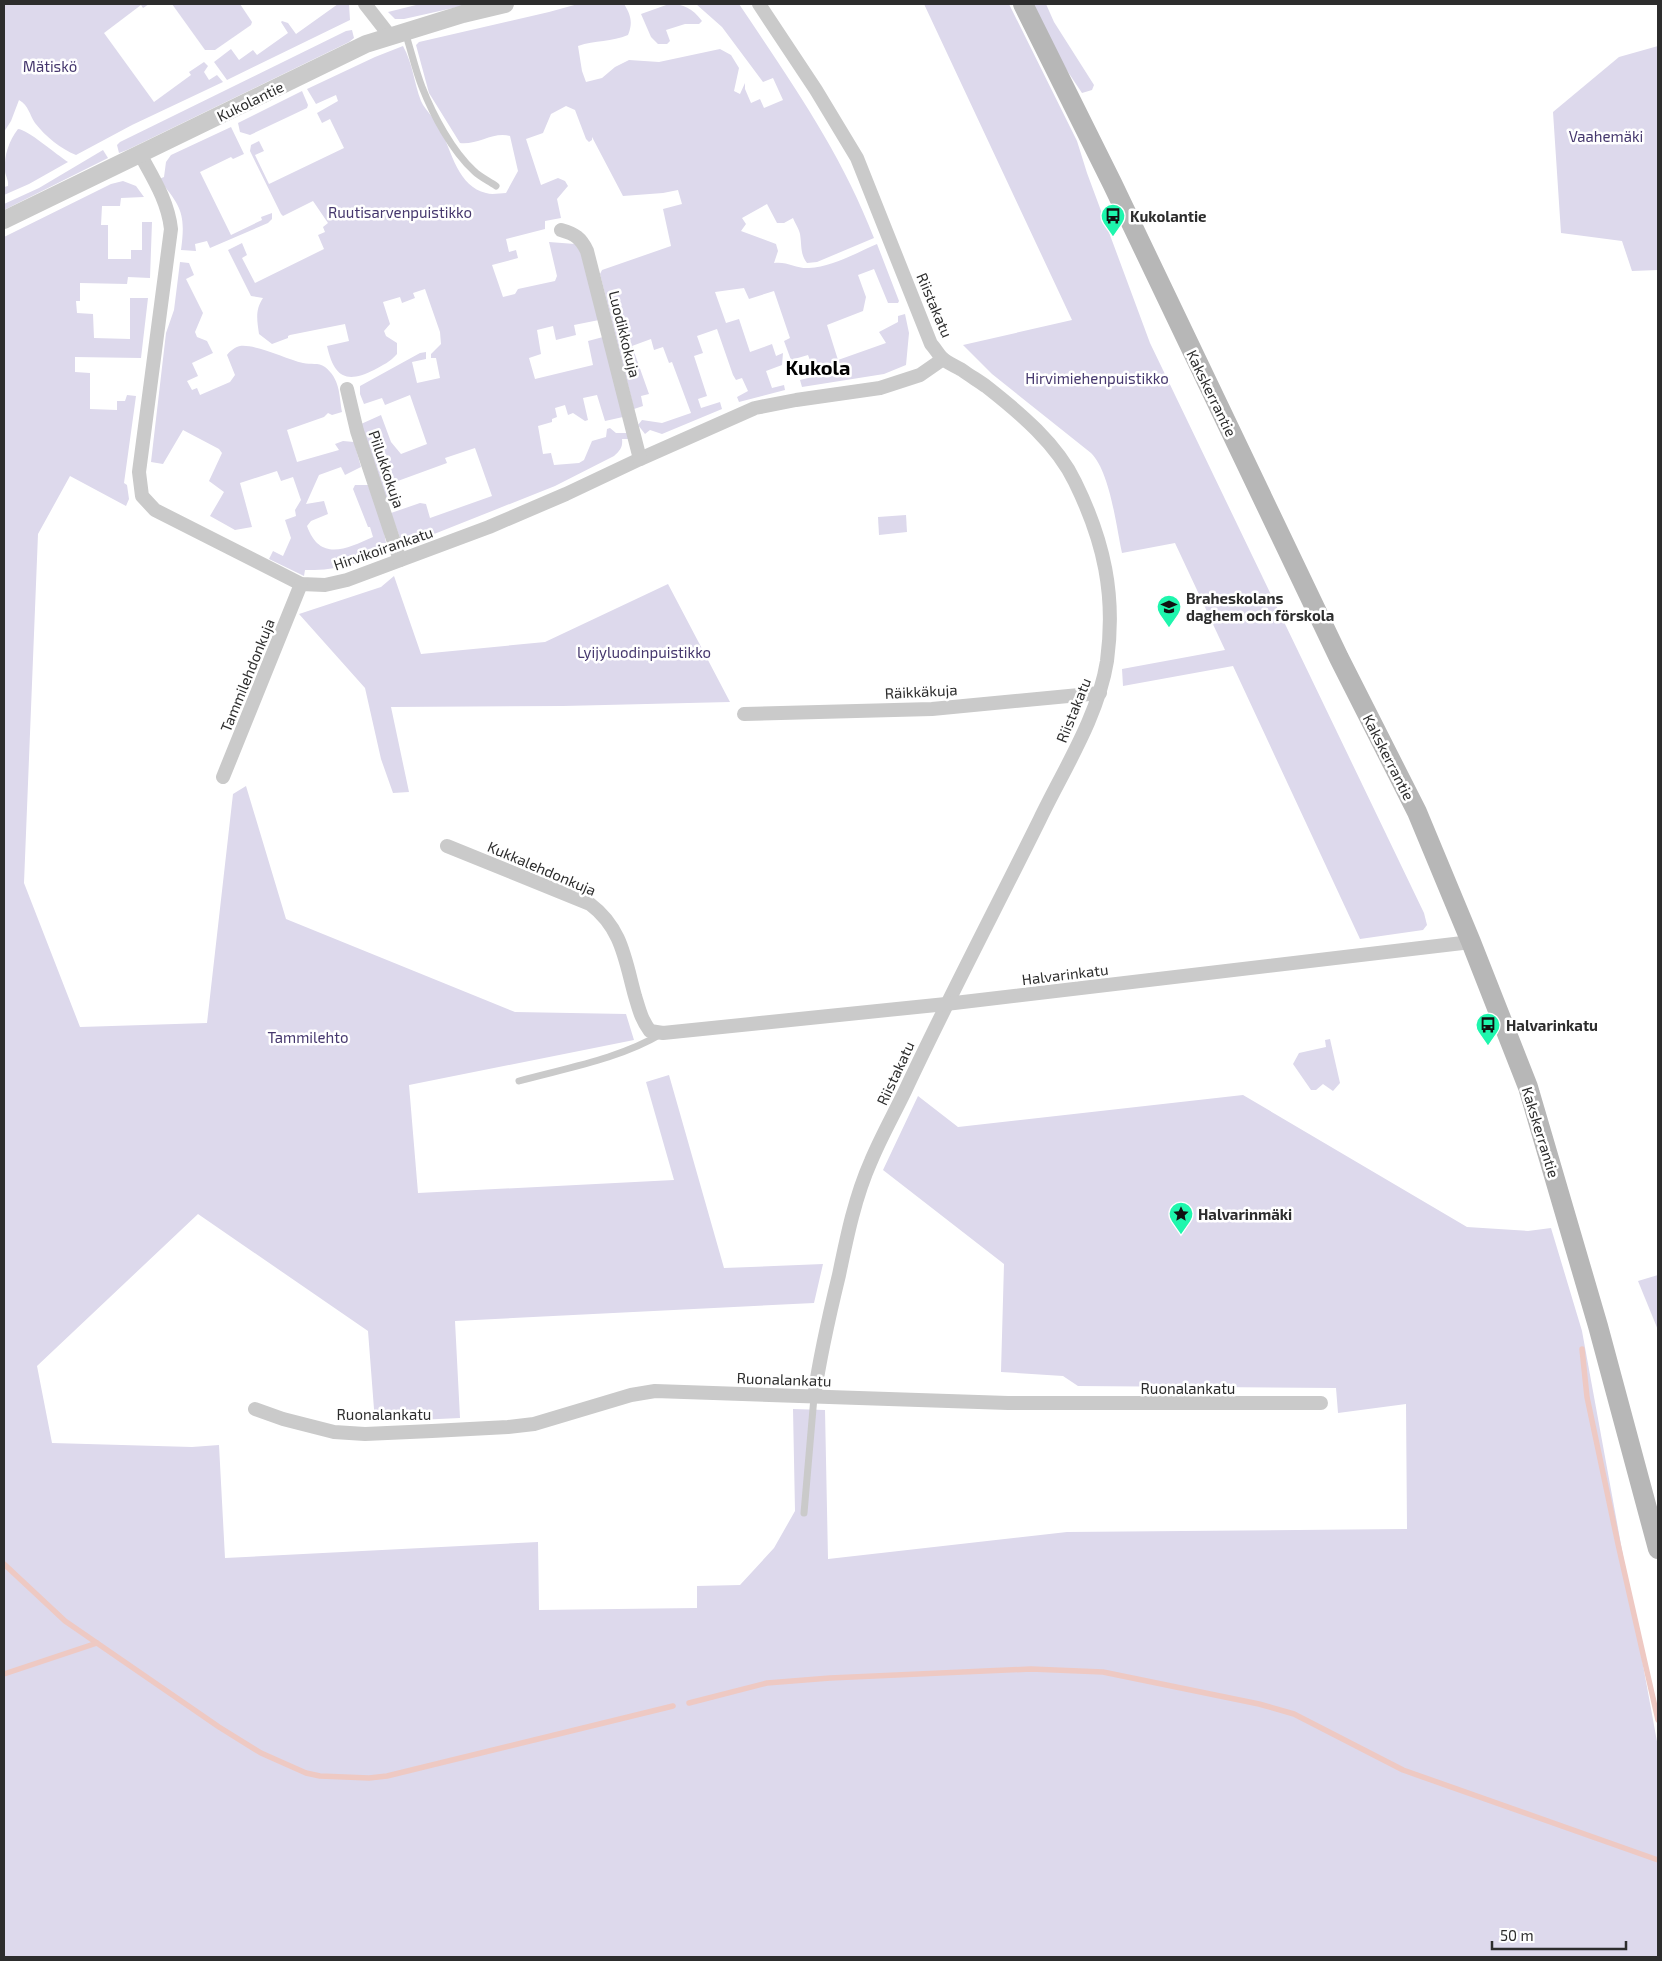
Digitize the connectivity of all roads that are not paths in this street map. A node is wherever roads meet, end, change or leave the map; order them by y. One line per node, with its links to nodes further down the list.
1 (365, 4): 5 (street)
2 (505, 4): 5 (street, Kukolantie)
3 (759, 4): 10 (street, Riistakatu)
4 (1023, 4): 19 (main road, Kakskerrantie)
5 (397, 34): 6 (street, Kukolantie); 7 (lane)
6 (140, 154): 8 (street, Kukolantie); 14 (street, Hirvikoirankatu)
7 (496, 186)
8 (4, 220)
9 (561, 230): 12 (street, Luodikkokuja)
10 (943, 359): 12 (street, Hirvikoirankatu); 15 (street, Riistakatu)
11 (347, 389): 13 (street, Piilukkokuja)
12 (640, 459): 13 (street, Hirvikoirankatu)
13 (400, 560): 14 (street, Hirvikoirankatu)
14 (301, 584): 17 (street, Tammilehdonkuja)
15 (1100, 693): 16 (street, Räikkäkuja); 20 (street, Riistakatu)
16 (744, 714)
17 (223, 777)
18 (447, 846): 21 (street, Kukkalehdonkuja)
19 (1471, 942): 20 (street, Halvarinkatu); 26 (main road, Kakskerrantie)
20 (946, 1004): 21 (street, Halvarinkatu); 23 (street, Riistakatu)
21 (663, 1033): 22 (lane)
22 (520, 1081)
23 (814, 1398): 24 (street, Ruonalankatu); 25 (street, Ruonalankatu); 27 (lane)
24 (1321, 1403)
25 (255, 1409)
26 (1653, 1509): 28 (main road, Kakskerrantie)
27 (804, 1513)
28 (1658, 1549)

